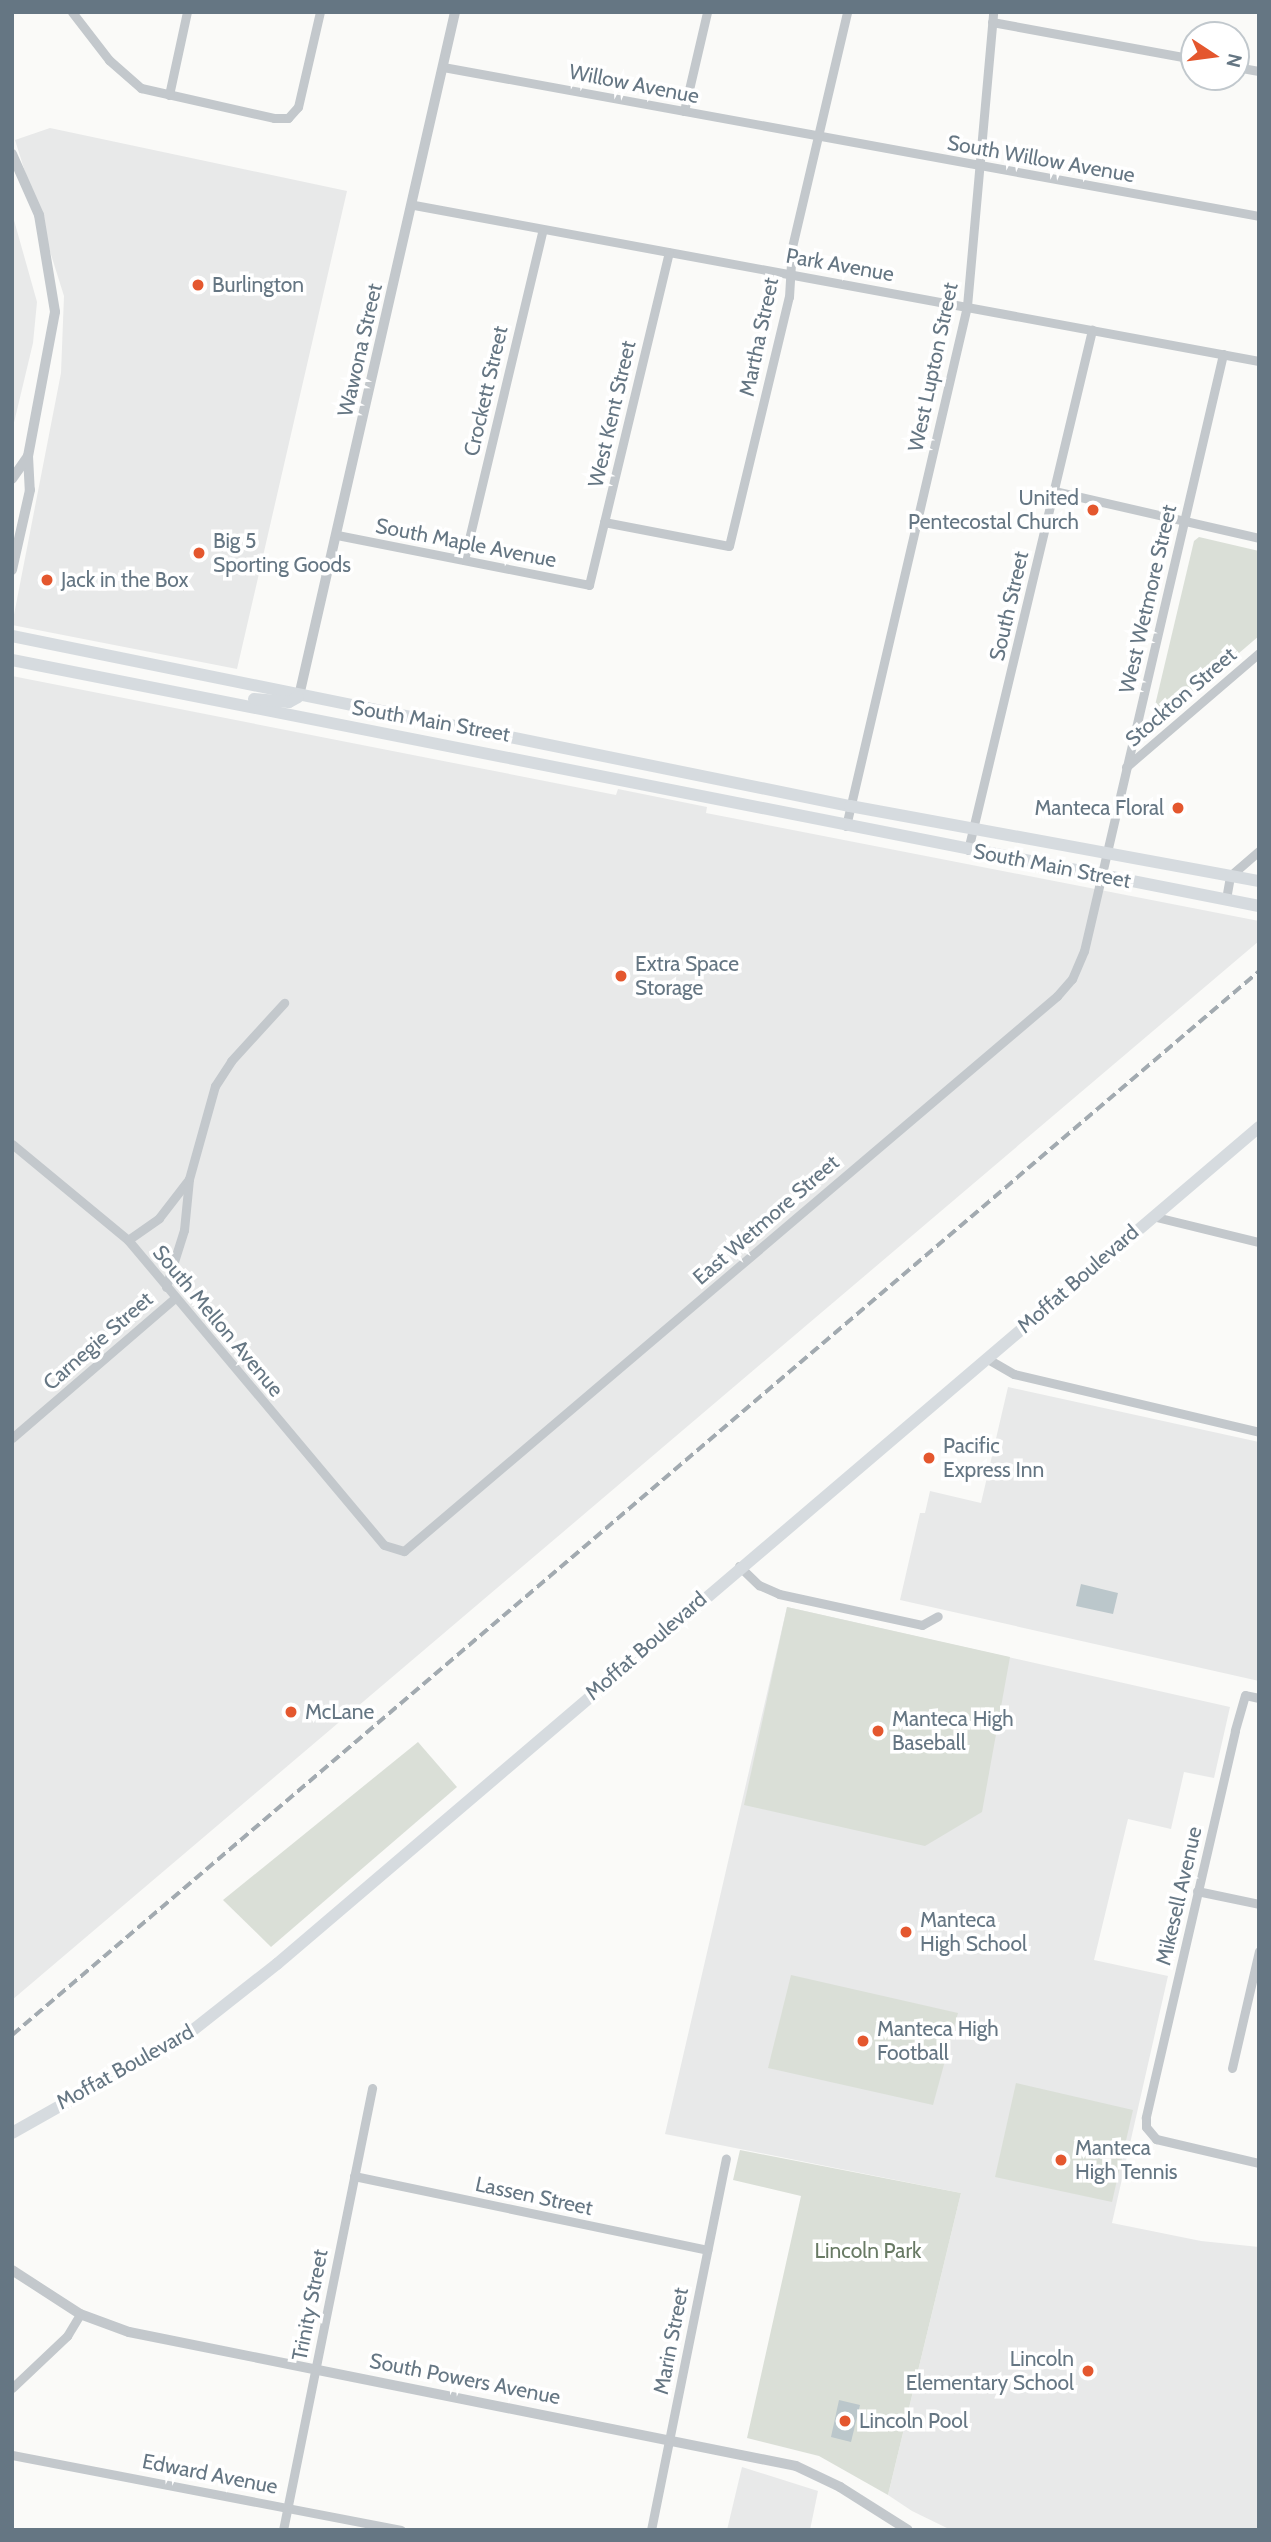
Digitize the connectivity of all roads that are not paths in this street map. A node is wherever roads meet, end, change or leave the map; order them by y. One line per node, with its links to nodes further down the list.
1 (72, 12): 10 (street)
2 (187, 12): 10 (street)
3 (320, 12): 10 (street)
4 (455, 12): 9 (street, Wawona Street)
5 (707, 12): 11 (street)
6 (847, 12): 12 (street, Martha Street)
7 (992, 17): 8 (street); 14 (street, West Lupton Street)
8 (1180, 56)
9 (443, 67): 11 (street, Willow Avenue); 15 (street, Wawona Street)
10 (169, 95)
11 (684, 111): 12 (street, Willow Avenue)
12 (818, 135): 14 (street, South Willow Avenue); 19 (street, Martha Street)
13 (12, 154): 24 (street)
14 (981, 166): 16 (street, South Willow Avenue); 20 (street, West Lupton Street)
15 (414, 205): 17 (street, Park Avenue); 29 (street, Wawona Street)
16 (1259, 216)
17 (543, 229): 18 (street, Park Avenue); 31 (street, Crockett Street)
18 (669, 252): 19 (street, Park Avenue); 28 (street, West Kent Street)
19 (790, 274): 20 (street, Park Avenue); 28 (street, Martha Street)
20 (967, 306): 21 (street, Park Avenue); 42 (street, West Lupton Street)
21 (1092, 330): 22 (street, Park Avenue); 26 (street, South Street)
22 (1223, 354): 23 (street, Park Avenue); 27 (street, West Wetmore Street)
23 (1259, 361)
24 (29, 456): 25 (street); 32 (street)
25 (12, 480)
26 (1054, 491): 27 (street); 44 (street, South Street)
27 (1184, 521): 30 (street); 41 (street, West Wetmore Street)
28 (604, 522): 33 (street, West Kent Street)
29 (337, 535): 31 (street, South Maple Avenue); 37 (street, Wawona Street)
30 (1259, 538)
31 (464, 560): 33 (street, South Maple Avenue)
32 (12, 570)
33 (589, 585)
34 (12, 636): 37 (main road, South Main Street)
35 (1259, 653): 41 (street, Stockton Street)
36 (12, 660): 38 (main road, South Main Street)
37 (299, 696): 38 (main road); 39 (main road, South Main Street)
38 (230, 702): 40 (main road, South Main Street)
39 (552, 743): 40 (main road); 42 (main road, South Main Street)
40 (547, 764): 43 (main road, South Main Street)
41 (1126, 767): 47 (street, West Wetmore Street)
42 (850, 806): 43 (street); 44 (main road, South Main Street)
43 (846, 826): 45 (main road, South Main Street)
44 (974, 829): 45 (street, South Street); 47 (main road, South Main Street)
45 (968, 850): 48 (main road, South Main Street)
46 (1259, 851): 49 (street)
47 (1106, 852): 48 (street, East Wetmore Street); 49 (main road, South Main Street)
48 (1100, 876): 51 (main road, South Main Street); 65 (street, East Wetmore Street)
49 (1230, 876): 50 (main road, South Main Street); 51 (street)
50 (1259, 881)
51 (1226, 899): 52 (main road, South Main Street)
52 (1259, 906)
53 (284, 1003): 56 (street)
54 (1259, 1127): 57 (main road, Moffat Boulevard)
55 (12, 1144): 58 (street, South Mellon Avenue)
56 (189, 1179): 58 (street); 60 (street)
57 (1152, 1216): 59 (street); 62 (main road, Moffat Boulevard)
58 (128, 1240): 60 (street, South Mellon Avenue)
59 (1259, 1242)
60 (166, 1287): 61 (street, South Mellon Avenue)
61 (175, 1298): 64 (street, Carnegie Street); 65 (street, South Mellon Avenue)
62 (986, 1358): 63 (street); 66 (main road, Moffat Boulevard)
63 (1259, 1432)
64 (12, 1438)
65 (379, 1538)
66 (739, 1566): 67 (street); 74 (main road, Moffat Boulevard)
67 (938, 1616)
68 (1259, 1698): 69 (street, Mikesell Avenue)
69 (1197, 1891): 70 (street); 76 (street, Mikesell Avenue)
70 (1259, 1904)
71 (1259, 1951): 72 (street)
72 (1232, 2068)
73 (372, 2088): 77 (street, Trinity Street)
74 (12, 2133)
75 (726, 2158): 78 (street, Marin Street)
76 (1259, 2163)
77 (354, 2176): 78 (street, Lassen Street); 81 (street, Trinity Street)
78 (707, 2250): 83 (street, Marin Street)
79 (12, 2270): 80 (street, South Powers Avenue)
80 (80, 2314): 81 (street, South Powers Avenue); 82 (street)
81 (314, 2370): 83 (street, South Powers Avenue); 85 (street, Trinity Street)
82 (12, 2388)
83 (671, 2438): 88 (street, Marin Street); 89 (street, South Powers Avenue)
84 (12, 2455): 85 (street, Edward Avenue)
85 (288, 2507): 86 (street, Trinity Street); 87 (street, Edward Avenue)
86 (283, 2530)
87 (401, 2530)
88 (651, 2530)
89 (908, 2530)

